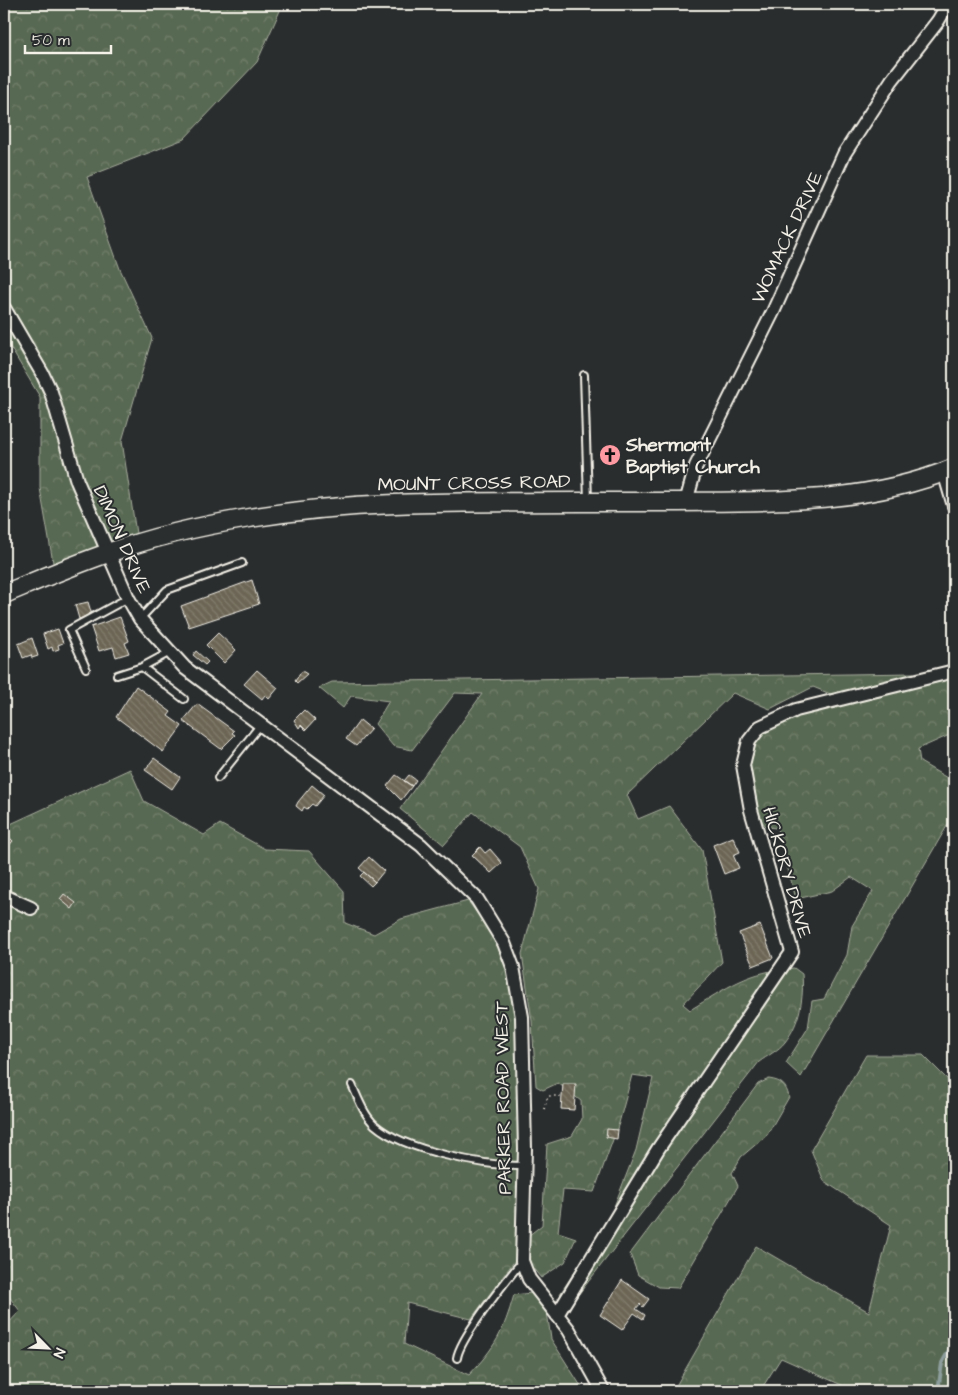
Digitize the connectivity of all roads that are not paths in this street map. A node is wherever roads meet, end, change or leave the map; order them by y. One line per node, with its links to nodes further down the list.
1 (948, 4): 6 (street, WOMACK DRIVE)
2 (4, 308): 8 (street, DIMON DRIVE)
3 (584, 375): 5 (lane)
4 (949, 470): 6 (main road, MOUNT CROSS ROAD); 7 (street)
5 (588, 502): 6 (main road, MOUNT CROSS ROAD); 8 (main road, MOUNT CROSS ROAD)
6 (686, 502)
7 (954, 506)
8 (109, 552): 10 (main road, MOUNT CROSS ROAD); 11 (street, DIMON DRIVE)
9 (242, 563): 12 (lane)
10 (4, 594)
11 (128, 598): 12 (street, DIMON DRIVE); 15 (lane)
12 (140, 619): 13 (street, DIMON DRIVE)
13 (170, 652): 14 (lane); 19 (street, DIMON DRIVE)
14 (142, 667): 17 (lane); 18 (lane)
15 (86, 668)
16 (954, 671): 27 (street, HICKORY DRIVE)
17 (117, 675)
18 (184, 699)
19 (260, 724): 20 (street, DIMON DRIVE); 21 (lane)
20 (276, 736): 25 (street, PARKER ROAD WEST)
21 (218, 778)
22 (4, 896): 23 (street)
23 (31, 908)
24 (352, 1085): 25 (lane)
25 (524, 1166): 26 (street, PARKER ROAD WEST)
26 (522, 1262): 27 (street, PARKER ROAD WEST); 28 (lane)
27 (557, 1315): 29 (street, PARKER ROAD WEST)
28 (457, 1358)
29 (603, 1391)

